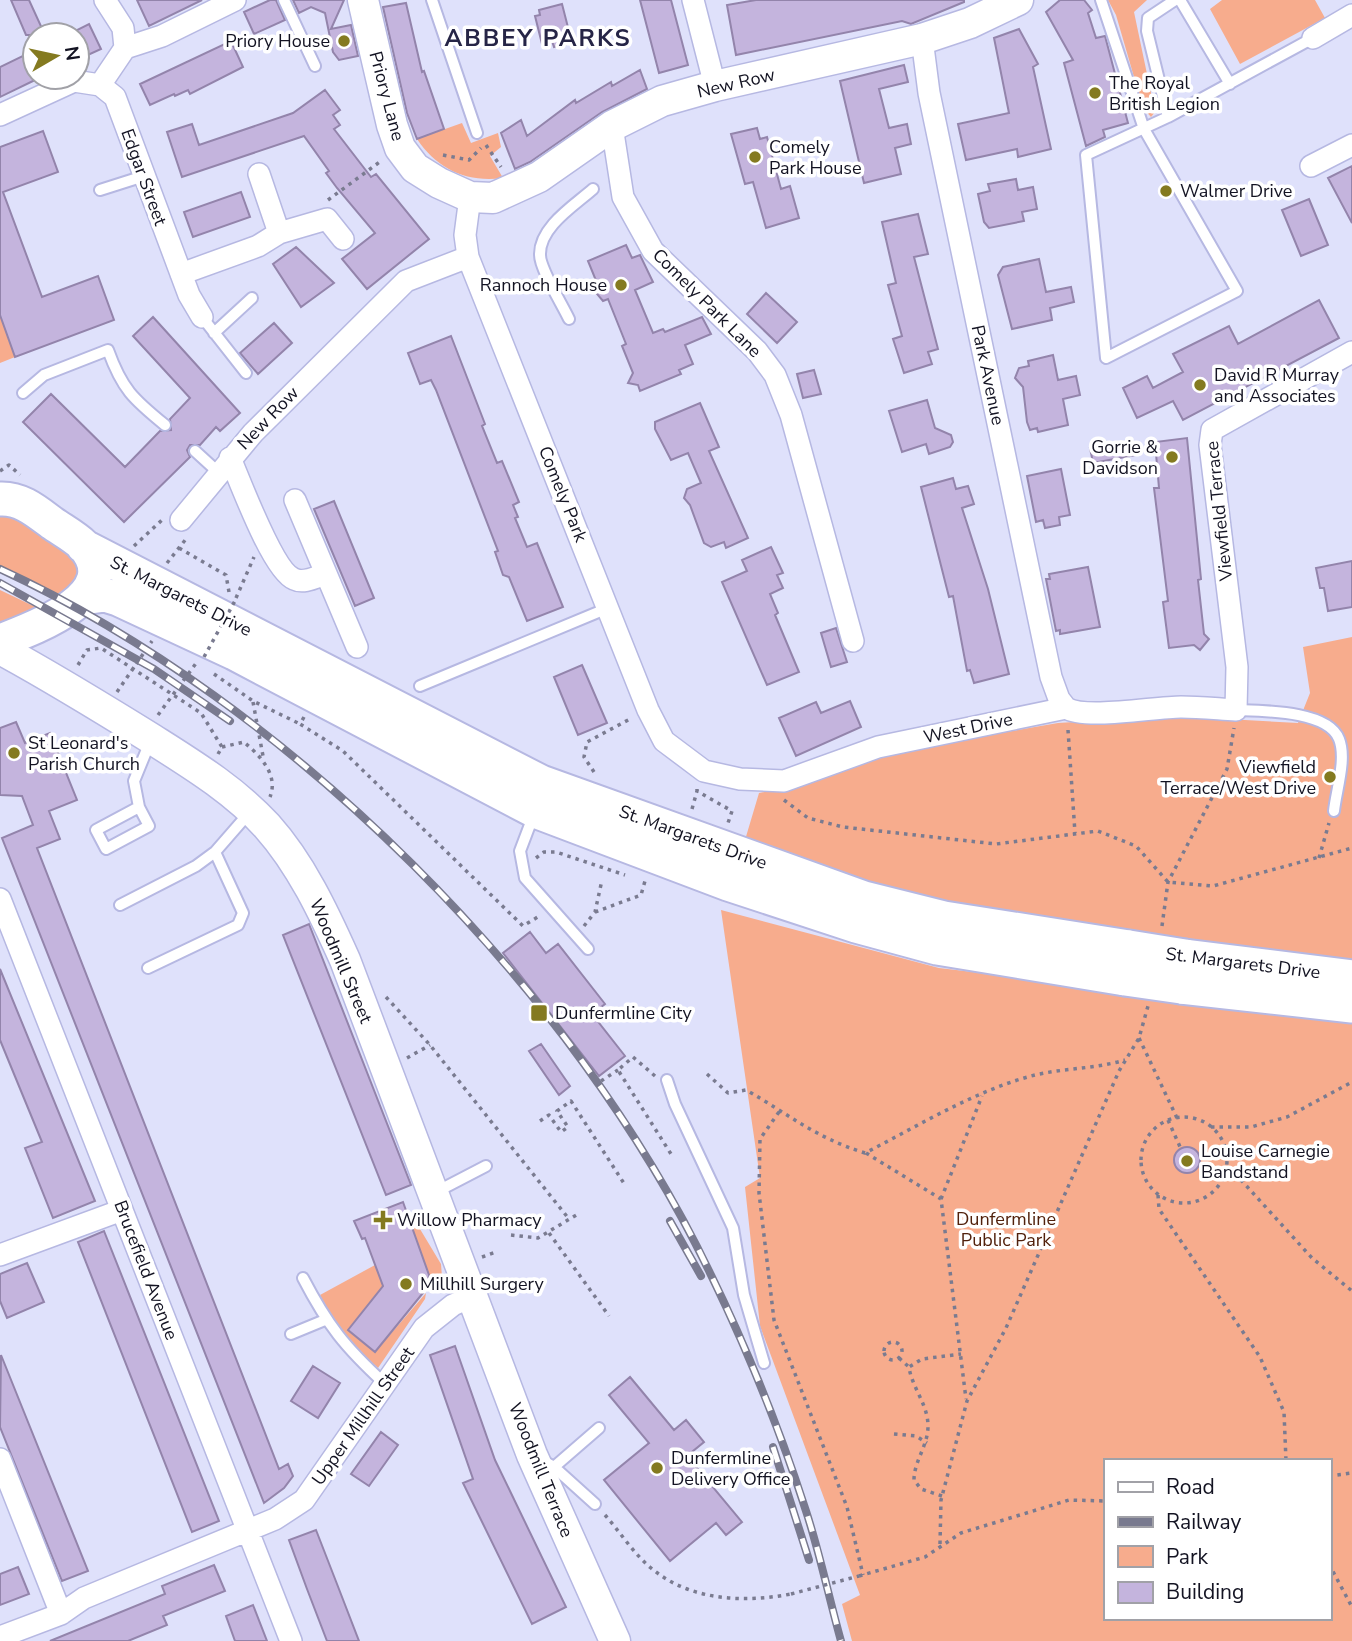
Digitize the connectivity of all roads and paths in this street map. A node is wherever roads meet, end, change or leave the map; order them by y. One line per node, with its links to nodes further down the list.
1 (105, 0): 14 (street)
2 (235, 0): 14 (street)
3 (284, 0): 15 (lane)
4 (363, 0): 26 (street, Priory Lane)
5 (432, 0): 23 (lane)
6 (693, 0): 18 (street)
7 (1018, 0): 13 (street, New Row)
8 (1101, 0): 22 (lane)
9 (1175, 0): 20 (lane)
10 (1180, 0): 16 (lane)
11 (1352, 15): 12 (street)
12 (1313, 38): 16 (lane)
13 (922, 39): 18 (street, New Row); 71 (street, Park Avenue)
14 (125, 48): 17 (street)
15 (315, 66)
16 (1230, 84): 20 (lane)
17 (100, 85): 19 (street); 30 (street, Edgar Street)
18 (715, 86): 21 (street, New Row)
19 (0, 115)
20 (1168, 117): 22 (lane)
21 (612, 126): 33 (street, New Row); 59 (street, Comely Park Lane)
22 (1144, 129): 22 (lane)
23 (477, 133): 26 (path)
24 (1352, 145): 28 (street)
25 (488, 147): 27 (path)
26 (405, 155): 33 (street, Priory Lane); 34 (path)
27 (495, 157)
28 (1311, 166)
29 (259, 174): 34 (street)
30 (144, 176): 32 (lane); 37 (street, Edgar Street)
31 (593, 189): 39 (lane)
32 (100, 190)
33 (470, 197): 36 (street, Comely Park)
34 (288, 229): 35 (street); 37 (street)
35 (343, 239)
36 (468, 257): 46 (street, New Row); 56 (street, Comely Park)
37 (180, 274): 40 (street, Edgar Street)
38 (252, 298): 40 (lane)
39 (569, 319)
40 (208, 325): 42 (lane)
41 (1352, 352): 73 (street, Viewfield Terrace)
42 (246, 373)
43 (23, 393): 44 (lane)
44 (165, 425)
45 (195, 451): 46 (lane)
46 (224, 465): 49 (street, New Row); 50 (street)
47 (6, 494): 51 (main road, St. Margarets Drive)
48 (295, 500): 53 (street)
49 (181, 520)
50 (265, 537): 53 (street); 63 (path, bridge)
51 (83, 546): 55 (main road); 110 (main road, St. Margarets Drive)
52 (179, 548): 54 (path)
53 (326, 574): 60 (street)
54 (230, 595)
55 (69, 607): 58 (main road); 66 (street, Woodmill Street); 87 (main road, St. Margarets Drive)
56 (608, 608): 67 (lane); 72 (street, Comely Park)
57 (155, 636): 65 (path)
58 (0, 641)
59 (853, 641)
60 (357, 647)
61 (0, 649): 66 (street, Woodmill Street)
62 (187, 656): 64 (path)
63 (204, 657)
64 (197, 662): 68 (path); 70 (path)
65 (134, 667): 66 (path); 68 (path); 69 (path)
66 (69, 677): 76 (street, Woodmill Street)
67 (420, 686)
68 (173, 694): 76 (path); 78 (path)
69 (114, 698)
70 (253, 701): 75 (path); 79 (path)
71 (1066, 708): 73 (street, West Drive); 83 (street, West Drive); 91 (path)
72 (648, 710): 81 (street, Comely Park); 82 (path)
73 (1236, 710): 88 (lane)
74 (304, 716): 75 (path)
75 (300, 724): 103 (path)
76 (152, 731): 85 (lane); 86 (street, Woodmill Street)
77 (1233, 734): 99 (path)
78 (222, 747): 79 (path); 80 (path)
79 (263, 758): 86 (path)
80 (214, 761)
81 (704, 771): 83 (street, West Drive); 84 (path)
82 (604, 776)
83 (762, 780): 91 (path)
84 (696, 792): 89 (path); 90 (path)
85 (139, 807): 85 (lane)
86 (259, 808): 94 (lane); 135 (street, Woodmill Street)
87 (535, 811): 103 (lane); 110 (main road, St. Margarets Drive)
88 (1334, 811)
89 (704, 815)
90 (716, 820)
91 (1075, 832): 99 (path)
92 (1325, 832): 95 (path)
93 (1352, 848): 95 (path)
94 (215, 852): 102 (lane); 108 (lane)
95 (1319, 858): 99 (path)
96 (535, 868): 98 (path)
97 (602, 880): 104 (path)
98 (645, 881): 100 (path); 104 (path)
99 (1168, 882): 105 (path)
100 (654, 884)
101 (0, 899): 138 (street, Brucefield Avenue)
102 (120, 905)
103 (552, 908): 106 (lane)
104 (595, 912): 106 (path)
105 (1162, 930)
106 (576, 935): 107 (lane)
107 (588, 948)
108 (148, 968)
109 (1183, 972): 110 (main road, St. Margarets Drive, bridge); 111 (main road, St. Margarets Drive); 113 (main road, St. Margarets Drive)
110 (1135, 975): 114 (path)
111 (1352, 977)
112 (380, 990): 115 (path)
113 (1352, 1006)
114 (1139, 1038): 117 (path); 125 (path)
115 (430, 1045): 116 (path); 140 (path)
116 (404, 1060)
117 (1126, 1060): 123 (path); 155 (path)
118 (618, 1070): 120 (path); 121 (path); 131 (path)
119 (707, 1074): 124 (path)
120 (663, 1080): 152 (lane)
121 (601, 1081)
122 (1352, 1082): 128 (path)
123 (983, 1094): 130 (path); 137 (path)
124 (779, 1112): 130 (path); 170 (path)
125 (1177, 1118): 126 (path); 128 (path)
126 (1168, 1120): 129 (path); 136 (path)
127 (540, 1121): 134 (path)
128 (1211, 1127): 133 (path)
129 (1181, 1149)
130 (865, 1153): 137 (path)
131 (671, 1154)
132 (486, 1166): 135 (lane)
133 (1225, 1172): 136 (path); 145 (path)
134 (625, 1185)
135 (432, 1194): 146 (street, Woodmill Street)
136 (1158, 1195): 160 (path)
137 (941, 1199): 150 (path)
138 (122, 1210): 143 (street); 167 (street, Brucefield Avenue)
139 (578, 1214): 140 (path)
140 (569, 1219): 141 (path)
141 (549, 1233): 142 (path); 147 (path)
142 (511, 1235)
143 (0, 1255)
144 (303, 1278): 148 (lane)
145 (1352, 1291)
146 (474, 1296): 154 (street, Upper Millhill Street); 161 (street, Woodmill Terrace)
147 (609, 1316)
148 (324, 1320): 149 (lane); 154 (lane)
149 (291, 1334)
150 (961, 1354): 153 (path); 155 (path)
151 (899, 1358): 151 (path); 153 (path)
152 (764, 1363)
153 (909, 1367): 158 (path)
154 (384, 1383): 167 (street, Upper Millhill Street)
155 (967, 1401): 164 (path)
156 (598, 1428): 161 (lane)
157 (894, 1434): 158 (path)
158 (927, 1443): 164 (path)
159 (0, 1458): 172 (street)
160 (1286, 1459)
161 (543, 1461): 166 (lane); 175 (street, Woodmill Terrace)
162 (1352, 1473): 163 (path)
163 (1331, 1476)
164 (942, 1496): 168 (path)
165 (1104, 1501): 168 (path)
166 (595, 1504): 170 (path, bridge)
167 (247, 1529): 172 (street, Upper Millhill Street); 174 (street, Brucefield Avenue)
168 (940, 1544): 170 (path)
169 (1331, 1568): 171 (path)
170 (861, 1575)
171 (1352, 1607)
172 (61, 1614): 173 (street, Upper Millhill Street)
173 (0, 1637)
174 (291, 1641)
175 (615, 1641)

